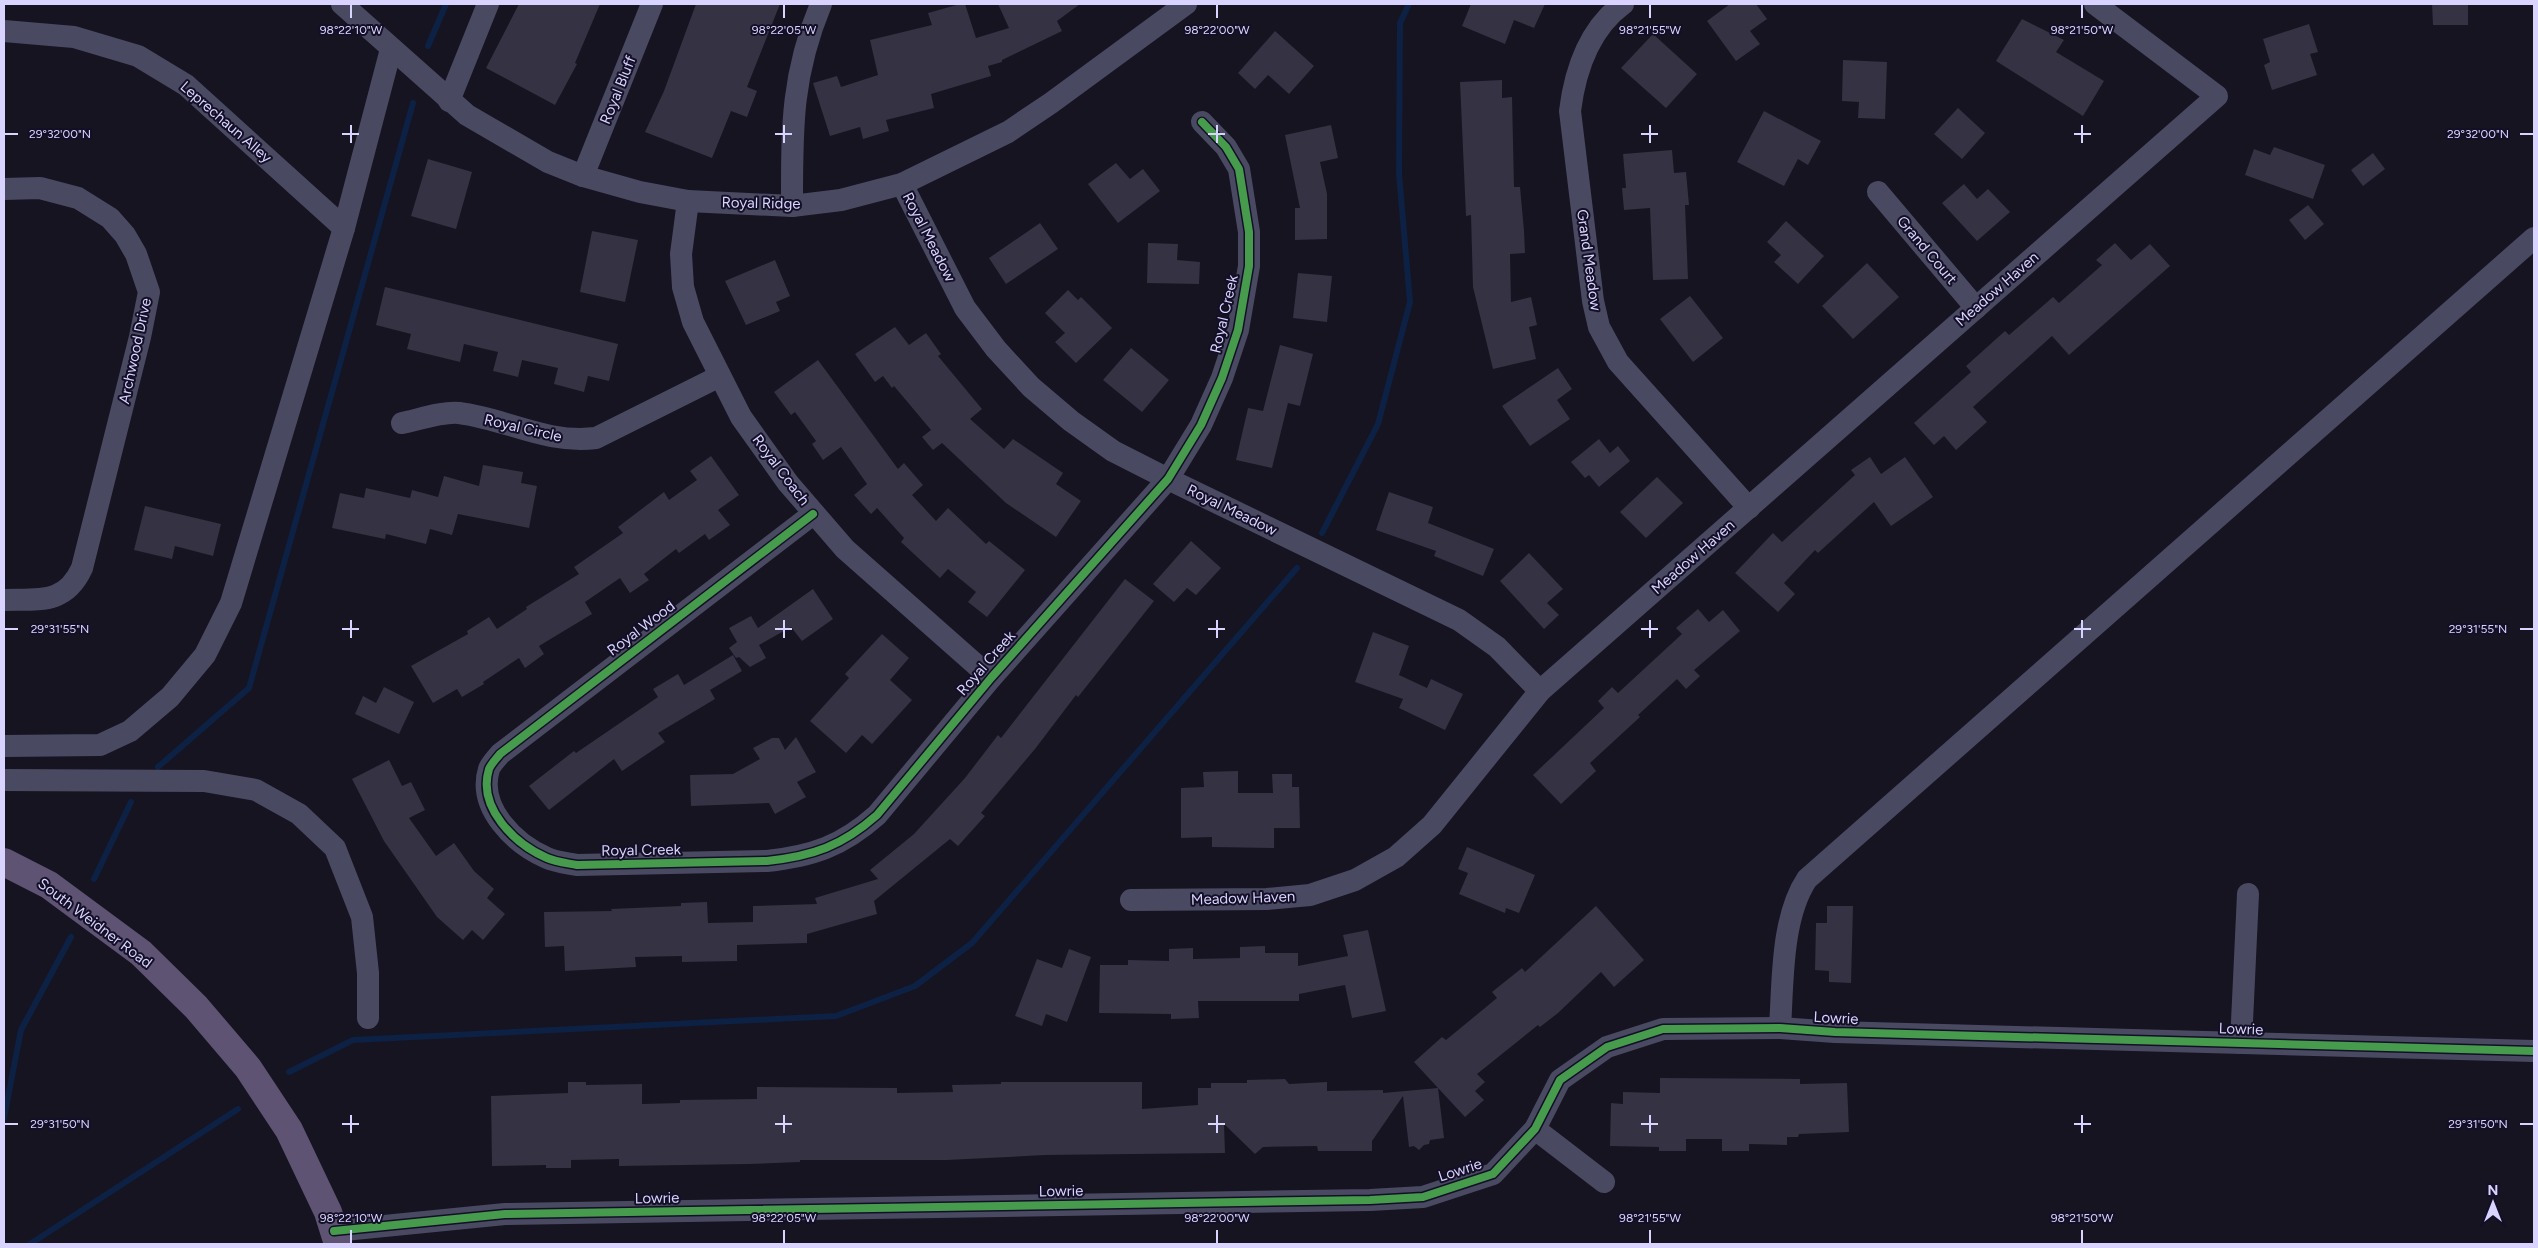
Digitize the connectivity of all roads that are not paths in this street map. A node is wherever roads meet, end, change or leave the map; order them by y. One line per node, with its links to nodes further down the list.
1 (342, 4): 9 (street, Royal Ridge)
2 (488, 4): 10 (street)
3 (652, 4): 12 (street, Royal Bluff)
4 (821, 4): 17 (street)
5 (1186, 4): 13 (street, Royal Ridge)
6 (1623, 4): 24 (street, Grand Meadow)
7 (2095, 4): 20 (street, Meadow Haven)
8 (4, 31): 18 (street, Leprechaun Alley)
9 (391, 49): 10 (street, Royal Ridge); 18 (street)
10 (449, 101): 12 (street, Royal Ridge)
11 (1202, 122): 23 (street, Royal Creek)
12 (583, 176): 16 (street, Royal Ridge)
13 (902, 184): 17 (street, Royal Ridge); 23 (street, Royal Meadow)
14 (4, 188): 26 (street, Archwood Drive)
15 (1878, 192): 20 (street, Grand Court)
16 (688, 201): 17 (street, Royal Ridge); 21 (street, Royal Coach)
17 (792, 206)
18 (344, 228): 29 (street)
19 (2534, 238): 36 (street)
20 (1976, 308): 24 (street, Meadow Haven)
21 (720, 376): 22 (street, Royal Circle); 25 (street, Royal Coach)
22 (402, 423)
23 (1168, 479): 27 (street, Royal Creek); 28 (street, Royal Meadow)
24 (1749, 508): 28 (street, Meadow Haven)
25 (814, 514): 27 (street, Royal Coach); 30 (street, Royal Wood)
26 (4, 600)
27 (990, 678): 30 (street, Royal Creek)
28 (1540, 691): 34 (street, Meadow Haven)
29 (4, 746)
30 (489, 768)
31 (4, 780): 35 (street)
32 (4, 862): 41 (main road, South Weidner Road)
33 (2248, 894): 37 (street)
34 (1131, 900)
35 (368, 1018)
36 (1780, 1028): 37 (street, Lowrie); 39 (street, Lowrie)
37 (2241, 1043): 38 (street, Lowrie)
38 (2534, 1051)
39 (1535, 1128): 40 (street); 41 (street, Lowrie)
40 (1604, 1182)
41 (336, 1237)

